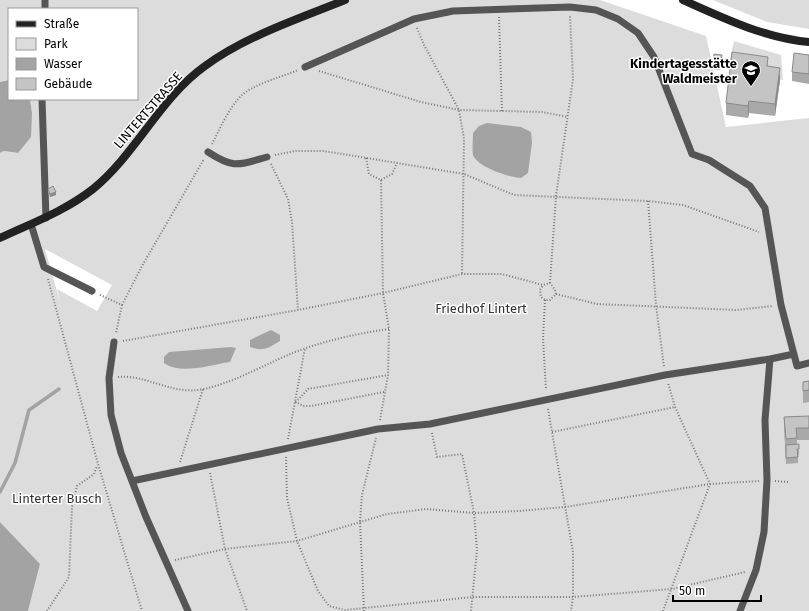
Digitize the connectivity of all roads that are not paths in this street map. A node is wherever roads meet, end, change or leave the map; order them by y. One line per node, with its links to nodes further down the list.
1 (345, 0): 8 (main road, LINTERTSTRASSE)
2 (683, 0): 3 (main road)
3 (809, 42)
4 (305, 67): 13 (lane)
5 (42, 100): 8 (lane)
6 (208, 152): 7 (lane)
7 (267, 157)
8 (46, 218): 9 (main road, LINTERTSTRASSE)
9 (31, 224): 10 (main road, LINTERTSTRASSE); 11 (lane)
10 (0, 238)
11 (92, 291)
12 (114, 342): 16 (lane)
13 (794, 354): 14 (lane); 15 (lane)
14 (770, 359): 16 (lane); 18 (lane)
15 (809, 364)
16 (132, 481): 17 (lane)
17 (188, 611)
18 (740, 611)

